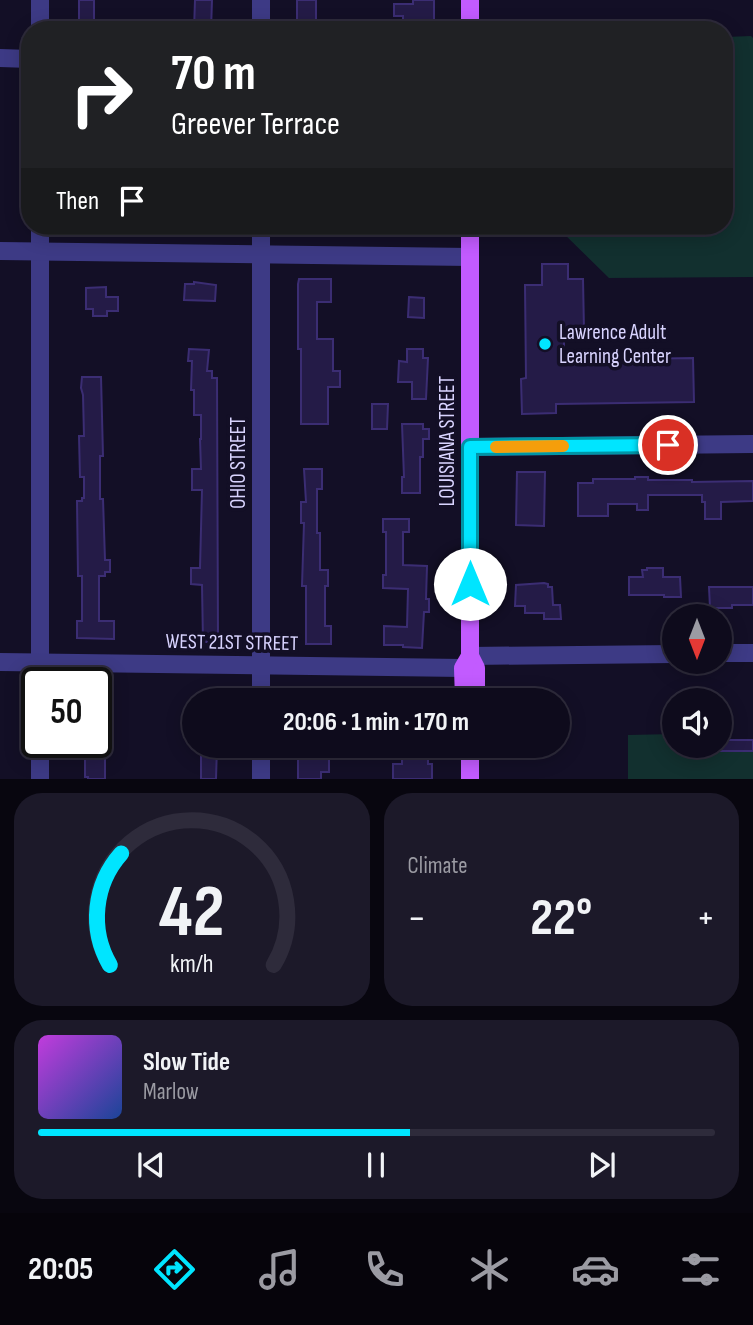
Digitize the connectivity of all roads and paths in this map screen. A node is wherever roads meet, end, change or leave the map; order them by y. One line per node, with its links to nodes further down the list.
1 (40, 0): 4 (street)
2 (261, 0): 5 (street)
3 (470, 0): 6 (main road)
4 (40, 21)
5 (261, 21)
6 (470, 21)
7 (0, 58): 8 (street)
8 (21, 59)
9 (40, 235): 13 (street)
10 (261, 235): 14 (street, OHIO STREET)
11 (470, 235): 15 (main road, LOUISIANA STREET)
12 (0, 251): 13 (street)
13 (40, 252): 14 (street); 23 (street)
14 (261, 254): 15 (street); 24 (street, OHIO STREET)
15 (470, 257): 17 (main road, LOUISIANA STREET)
16 (753, 444): 17 (street)
17 (470, 447): 22 (main road, LOUISIANA STREET)
18 (732, 653): 19 (street)
19 (753, 653)
20 (662, 654): 22 (street, WEST 21ST STREET)
21 (0, 662): 23 (street, WEST 21ST STREET)
22 (467, 662): 24 (street, WEST 21ST STREET); 27 (main road, LOUISIANA STREET); 28 (main road, LOUISIANA STREET)
23 (40, 663): 24 (street, WEST 21ST STREET); 25 (street)
24 (261, 665): 26 (street, OHIO STREET)
25 (40, 667)
26 (261, 688)
27 (465, 688)
28 (476, 688)
29 (40, 758): 32 (street)
30 (261, 758): 33 (street)
31 (470, 758): 34 (main road)
32 (40, 779)
33 (261, 779)
34 (470, 779)

